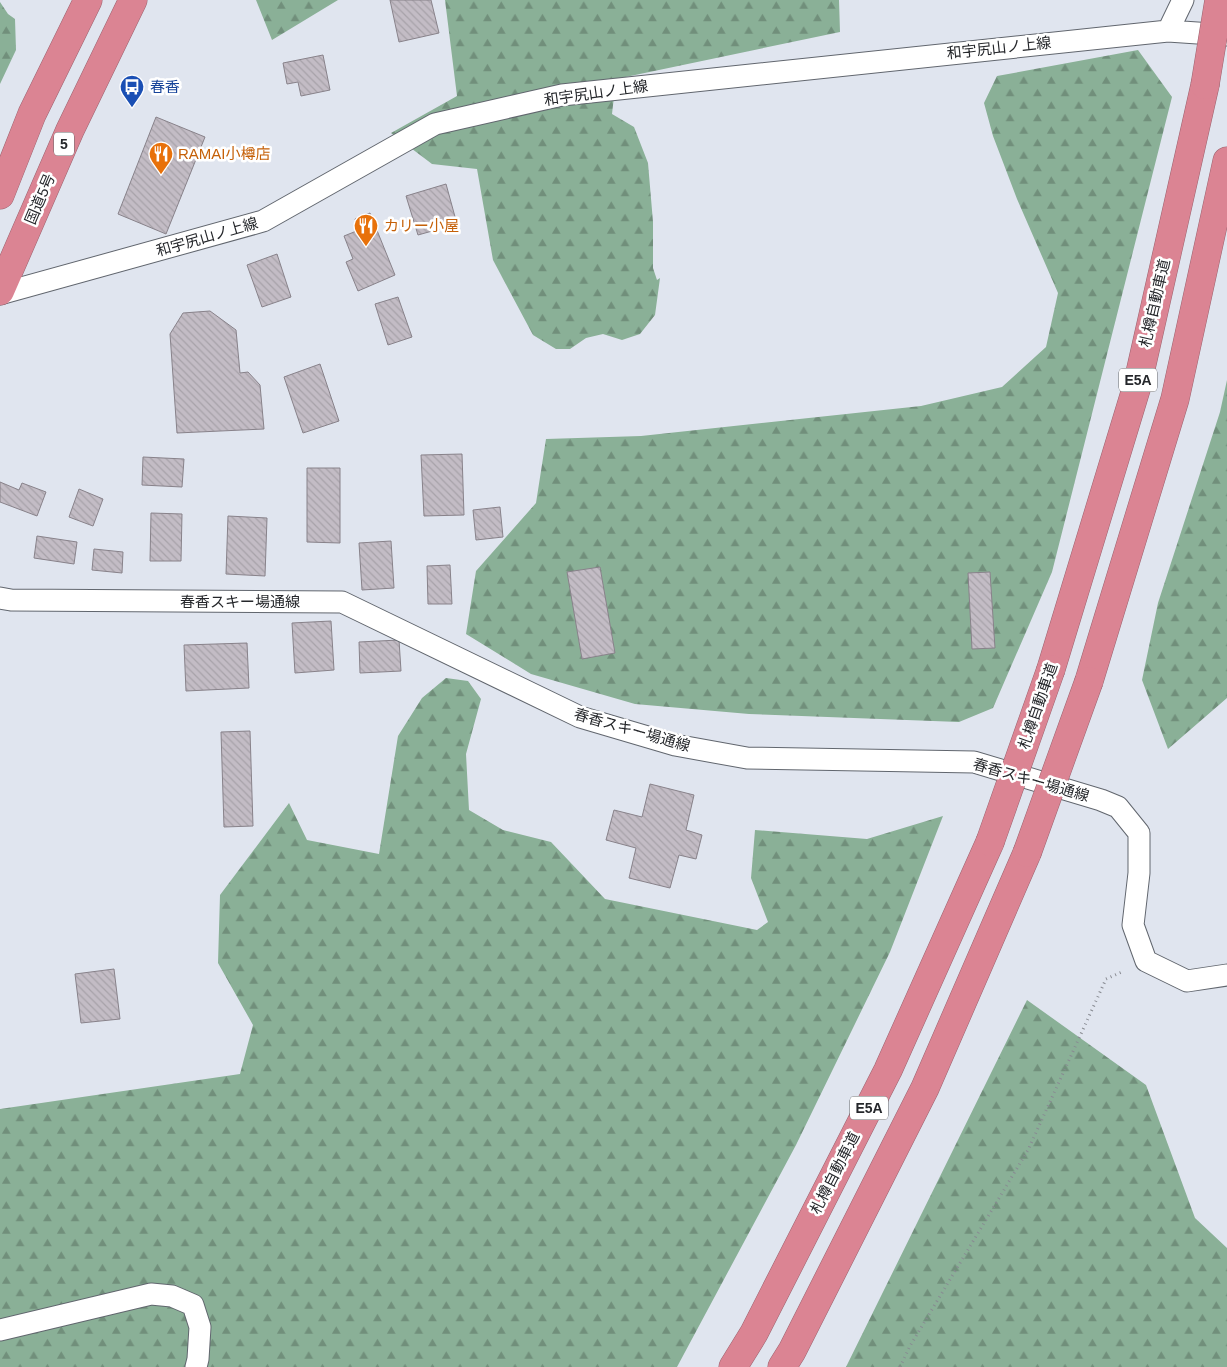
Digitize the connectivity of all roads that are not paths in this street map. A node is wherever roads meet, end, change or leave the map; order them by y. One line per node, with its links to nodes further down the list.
1 (88, 0): 8 (highway)
2 (133, 0): 9 (highway, 国道5号 / 5)
3 (1182, 0): 5 (street)
4 (1219, 0): 14 (highway, 札樽自動車道 / E5A, bridge)
5 (1168, 31): 6 (street, 和宇尻山ノ上線); 9 (street, 和宇尻山ノ上線)
6 (1227, 35)
7 (1227, 161): 15 (highway, E5A, bridge)
8 (0, 195)
9 (0, 292)
10 (0, 598): 11 (street, 春香スキー場通線)
11 (1227, 975)
12 (0, 1330): 13 (street)
13 (196, 1367)
14 (732, 1367)
15 (782, 1367)

